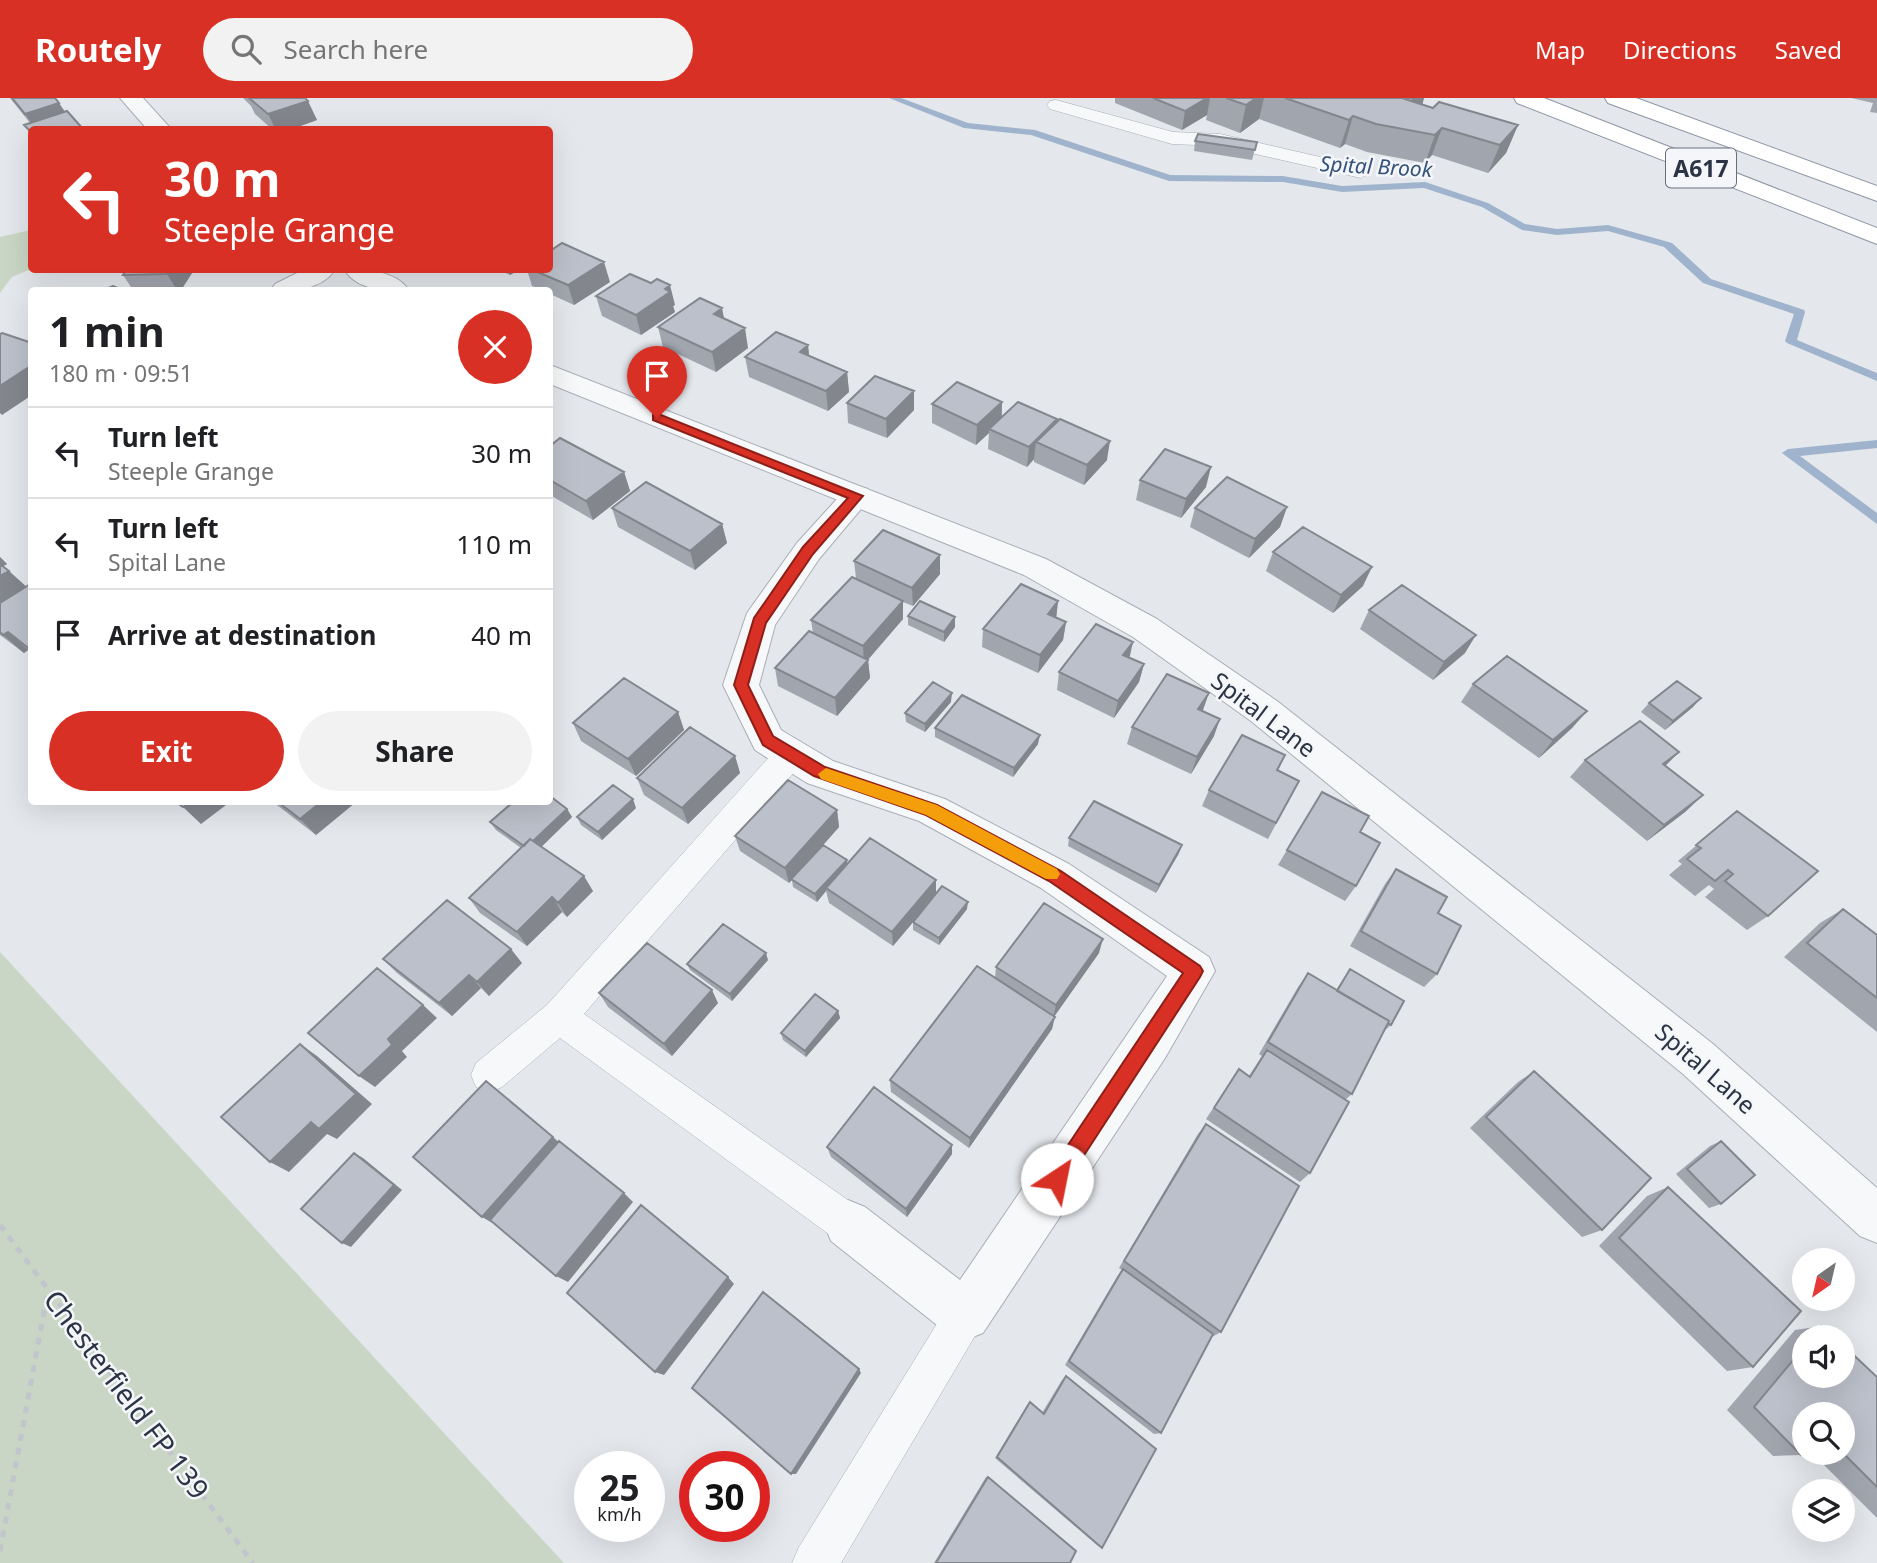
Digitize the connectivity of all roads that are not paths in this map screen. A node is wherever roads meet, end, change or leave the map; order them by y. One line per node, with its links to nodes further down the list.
1 (131, 98): 5 (street)
2 (1525, 98): 8 (highway, A617)
3 (1616, 98): 7 (highway, A617)
4 (1056, 105): 6 (lane)
5 (157, 126)
6 (1361, 172)
7 (1877, 194)
8 (1877, 237)
9 (316, 273): 11 (street)
10 (363, 273): 12 (street)
11 (290, 287)
12 (390, 287)
13 (553, 375): 14 (street, Spital Lane)
14 (857, 496): 15 (street); 18 (street, Spital Lane)
15 (791, 754): 16 (lane); 20 (street)
16 (559, 1017): 17 (lane); 19 (lane)
17 (489, 1075)
18 (1877, 1219)
19 (848, 1224): 20 (street)
20 (965, 1315): 21 (lane)
21 (814, 1563)

